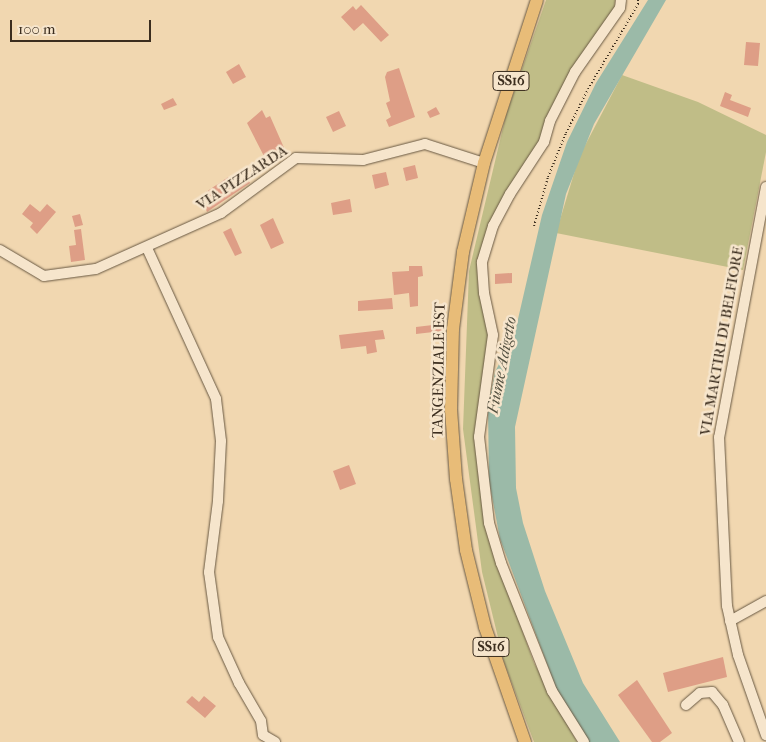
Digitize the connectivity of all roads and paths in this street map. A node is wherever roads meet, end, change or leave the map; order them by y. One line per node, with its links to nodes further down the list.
1 (537, 0): 4 (main road, TANGENZIALE EST / SS16)
2 (622, 0): 16 (street)
3 (638, 0): 6 (path)
4 (484, 163): 7 (street, VIA PIZZARDA); 15 (main road, TANGENZIALE EST / SS16)
5 (766, 187): 10 (street, VIA MARTIRI DI BELFIORE)
6 (534, 226)
7 (148, 248): 8 (street, VIA PIZZARDA); 13 (street)
8 (0, 250)
9 (766, 601): 10 (street)
10 (730, 622): 12 (street, VIA MARTIRI DI BELFIORE)
11 (686, 705): 17 (street)
12 (766, 735)
13 (260, 738): 14 (street)
14 (275, 742)
15 (525, 742)
16 (584, 742)
17 (738, 742)

